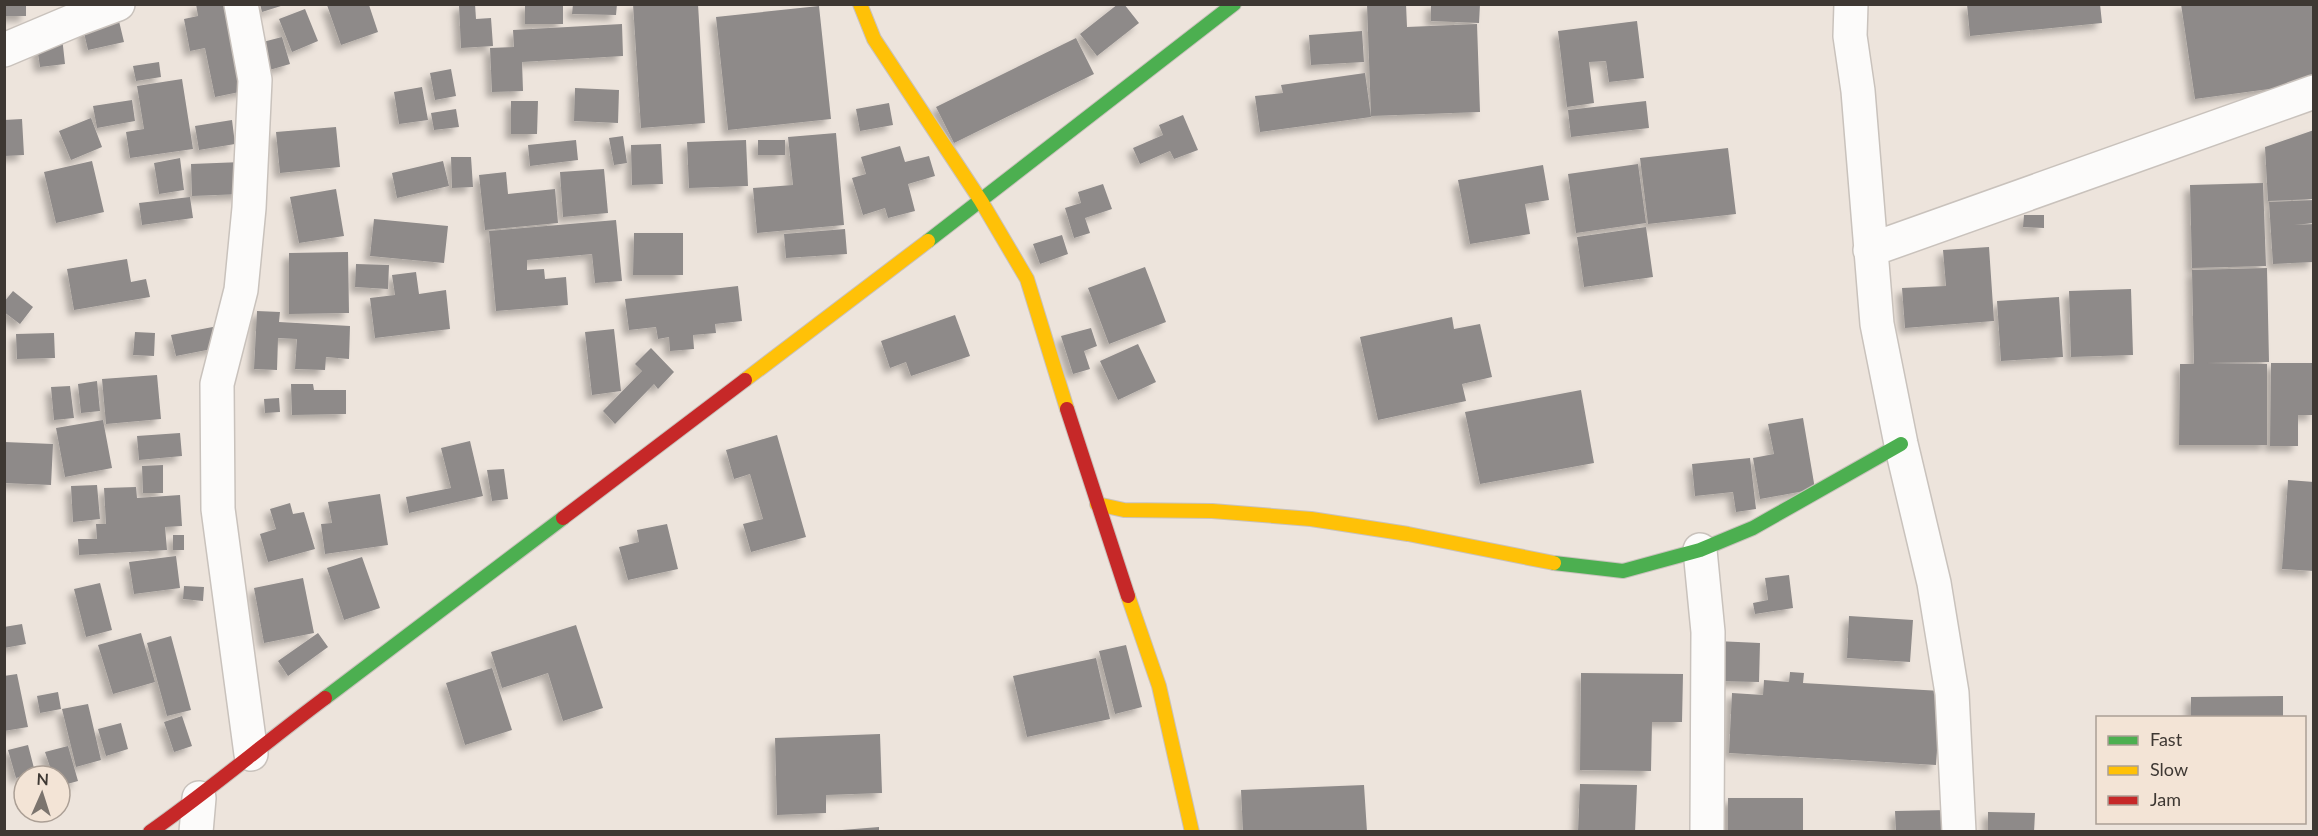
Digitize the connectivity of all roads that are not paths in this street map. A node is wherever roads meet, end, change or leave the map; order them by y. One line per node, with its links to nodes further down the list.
1 (118, 4): 6 (street)
2 (242, 4): 13 (street)
3 (860, 4): 8 (street)
4 (1234, 4): 8 (street)
5 (1851, 4): 9 (street)
6 (4, 50)
7 (2313, 92): 9 (street)
8 (981, 201): 11 (street); 13 (street)
9 (1870, 249): 10 (street)
10 (1901, 444): 12 (street); 19 (street)
11 (1097, 504): 12 (street); 17 (street)
12 (1700, 550): 18 (street)
13 (251, 754): 14 (street)
14 (199, 798): 15 (street); 16 (street)
15 (150, 831)
16 (196, 831)
17 (1192, 831)
18 (1707, 831)
19 (1959, 831)

